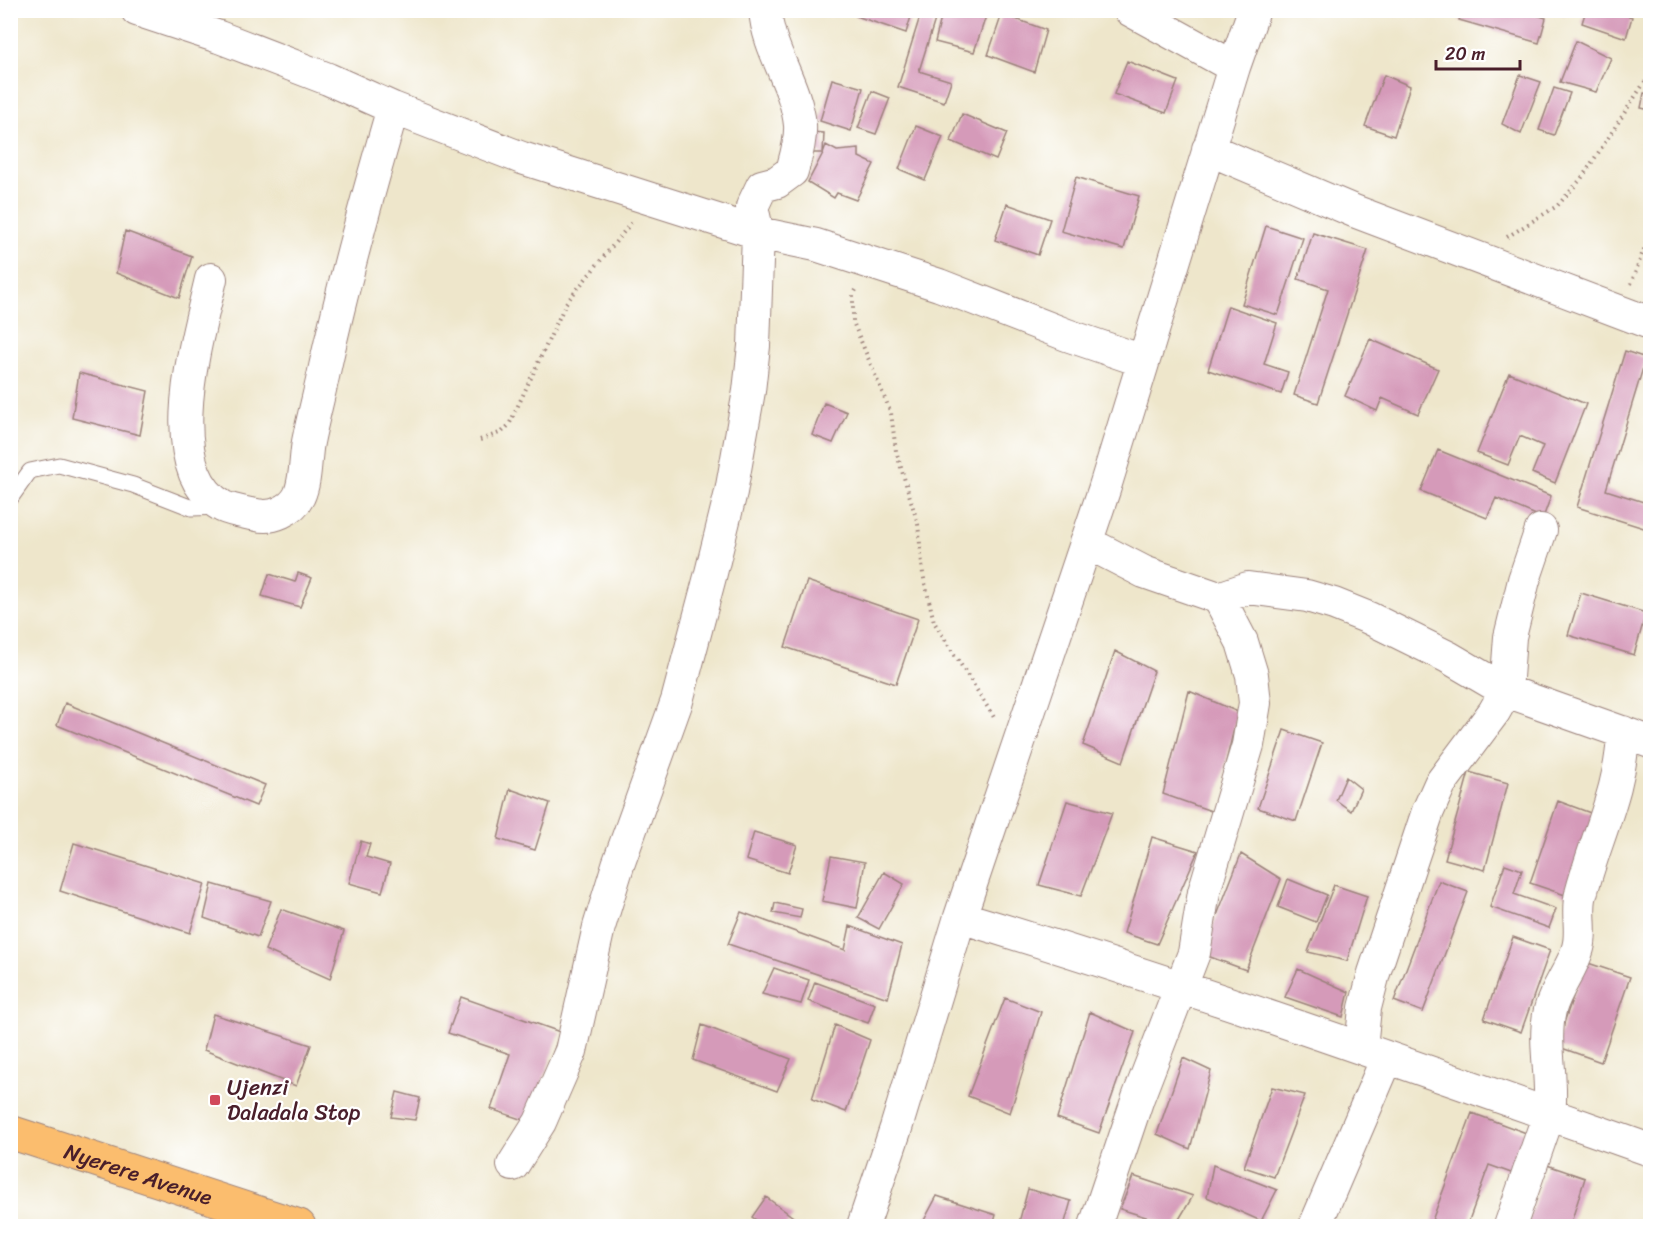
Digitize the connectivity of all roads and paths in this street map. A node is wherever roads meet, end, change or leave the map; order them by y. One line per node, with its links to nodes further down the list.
1 (137, 10): 7 (street)
2 (765, 10): 10 (street)
3 (1130, 10): 5 (street)
4 (1254, 10): 5 (street)
5 (1234, 67): 8 (street)
6 (1650, 74): 12 (path)
7 (393, 108): 9 (street); 19 (street)
8 (1208, 149): 12 (street); 16 (street)
9 (652, 201): 10 (street); 17 (path)
10 (758, 233): 13 (street); 32 (street)
11 (1650, 233): 15 (path)
12 (1472, 256): 15 (street)
13 (870, 264): 16 (street); 25 (path)
14 (211, 279): 19 (street)
15 (1638, 319)
16 (1143, 361): 21 (street)
17 (480, 440)
18 (10, 499): 19 (lane)
19 (222, 507)
20 (1541, 530): 23 (street)
21 (1086, 542): 22 (street); 25 (street)
22 (1219, 598): 23 (street); 27 (street)
23 (1506, 692): 24 (street); 28 (street)
24 (1637, 737): 29 (street)
25 (1019, 747): 26 (street)
26 (960, 917): 27 (street); 34 (street)
27 (1180, 986): 28 (street); 35 (street)
28 (1374, 1053): 29 (street); 36 (street)
29 (1549, 1114): 31 (street); 37 (street)
30 (10, 1132): 33 (main road, Nyerere Avenue)
31 (1650, 1150)
32 (513, 1165)
33 (300, 1227)
34 (862, 1227)
35 (1095, 1227)
36 (1315, 1227)
37 (1510, 1227)

